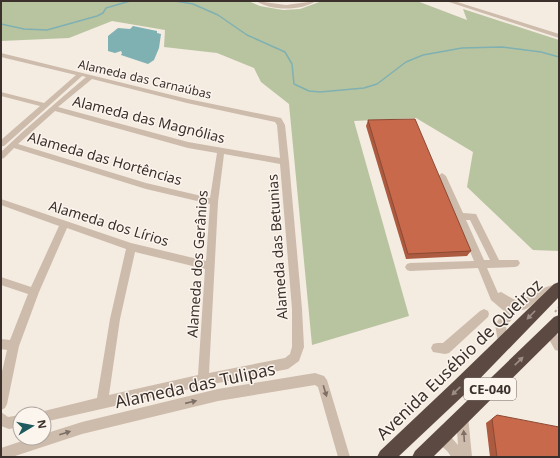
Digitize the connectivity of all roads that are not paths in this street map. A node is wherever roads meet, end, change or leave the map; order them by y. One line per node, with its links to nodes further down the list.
1 (259, 1): 4 (street)
2 (313, 1): 4 (street)
3 (449, 1): 5 (street)
4 (292, 3)
5 (559, 36)
6 (1, 55): 7 (street, Alameda das Carnaúbas)
7 (80, 75): 8 (street, Alameda das Carnaúbas); 10 (street)
8 (90, 77): 11 (street); 13 (street, Alameda das Carnaúbas)
9 (1, 94): 10 (street)
10 (45, 105): 12 (street)
11 (53, 108): 12 (street); 16 (street, Alameda das Magnólias)
12 (28, 125): 14 (street); 15 (street)
13 (281, 125): 18 (street, Alameda das Betunias)
14 (2, 143)
15 (12, 145): 17 (street); 21 (street, Alameda das Hortências)
16 (221, 151): 18 (street, Alameda das Magnólias); 21 (street, Alameda dos Gerânios)
17 (1, 156)
18 (285, 162): 41 (street, Alameda das Betunias)
19 (442, 176): 22 (street)
20 (1, 202): 23 (street, Alameda dos Lírios)
21 (214, 202): 28 (street, Alameda dos Gerânios)
22 (460, 217): 25 (street); 27 (street)
23 (64, 225): 24 (street, Alameda dos Lírios); 33 (street)
24 (130, 247): 28 (street, Alameda dos Lírios); 42 (street)
25 (496, 263): 26 (street); 27 (street)
26 (515, 263)
27 (480, 264): 29 (street); 31 (street)
28 (209, 266): 41 (street, Alameda dos Gerânios)
29 (410, 267)
30 (1, 281): 33 (street)
31 (490, 287): 32 (street); 37 (street)
32 (559, 288): 37 (highway, Avenida Eusébio de Queiroz / CE-040, one-way to 37)
33 (34, 292): 38 (street)
34 (484, 314): 40 (street)
35 (554, 327): 39 (street); 45 (highway, CE-040, one-way to 35)
36 (1, 344): 38 (street)
37 (503, 344): 51 (highway, Avenida Eusébio de Queiroz / CE-040, one-way to 51)
38 (14, 346): 43 (street)
39 (559, 346)
40 (437, 348)
41 (203, 380): 42 (street)
42 (102, 403): 44 (street)
43 (1, 404)
44 (52, 414)
45 (462, 416): 48 (highway, CE-040); 54 (street, one-way to 45)
46 (1, 418): 47 (street)
47 (12, 422)
48 (440, 438): 52 (highway, CE-040); 53 (street)
49 (1, 454): 50 (street, Alameda das Tulipas, one-way to 50)
50 (344, 457)
51 (386, 457)
52 (421, 457)
53 (457, 457)
54 (466, 457)

